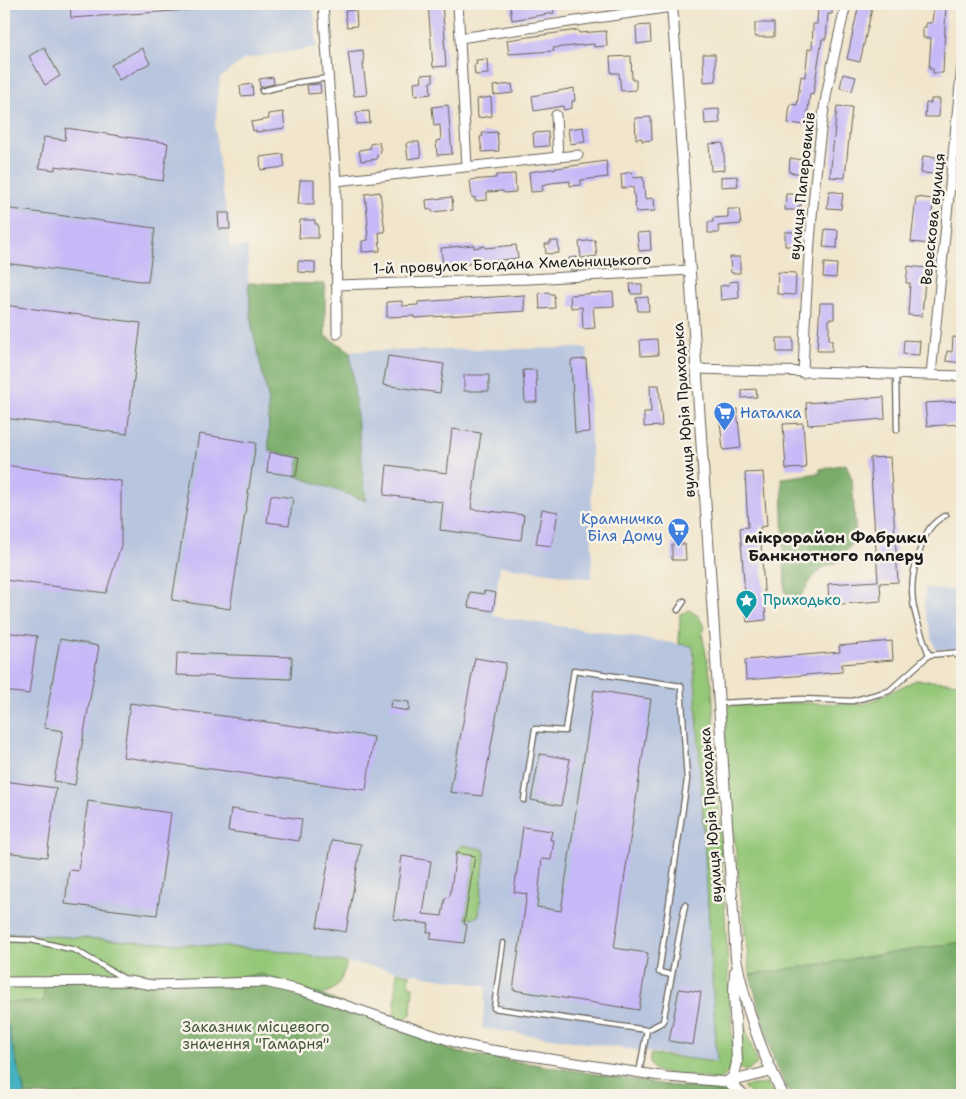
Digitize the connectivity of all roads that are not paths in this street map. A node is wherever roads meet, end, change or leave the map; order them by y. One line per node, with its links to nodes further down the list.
1 (323, 4): 7 (street)
2 (458, 4): 5 (street)
3 (846, 4): 18 (street, вулиця Паперовиків)
4 (672, 5): 5 (street); 14 (street, вулиця Юрія Приходька)
5 (460, 38): 12 (street)
6 (962, 65): 20 (street, Верескова вулиця)
7 (328, 78): 8 (lane); 13 (street)
8 (262, 91)
9 (556, 116): 11 (street)
10 (578, 155): 11 (street)
11 (558, 157): 12 (street)
12 (467, 166): 13 (street)
13 (336, 180): 15 (street)
14 (690, 270): 15 (street, 1-й провулок Богдана Хмельницького); 17 (street, вулиця Юрія Приходька)
15 (336, 285): 16 (street)
16 (337, 334)
17 (696, 369): 18 (street); 30 (street, вулиця Юрія Приходька)
18 (803, 373): 19 (street)
19 (896, 374): 20 (street); 22 (lane)
20 (931, 375): 21 (street)
21 (962, 376)
22 (897, 430)
23 (946, 515): 28 (lane)
24 (684, 601): 25 (lane)
25 (678, 610)
26 (962, 652): 27 (lane)
27 (954, 653): 28 (lane); 29 (lane)
28 (929, 655): 30 (lane)
29 (962, 659)
30 (718, 703): 35 (street, вулиця Юрія Приходька)
31 (524, 800): 36 (lane)
32 (685, 905): 36 (lane)
33 (4, 939): 37 (lane)
34 (503, 943): 39 (lane)
35 (737, 962): 40 (street); 42 (street)
36 (672, 975): 39 (lane)
37 (128, 981): 38 (street); 41 (street)
38 (4, 982)
39 (647, 1030): 41 (lane)
40 (772, 1071): 42 (street); 44 (street)
41 (639, 1072): 42 (street)
42 (727, 1082): 43 (street)
43 (744, 1095)
44 (783, 1095)

